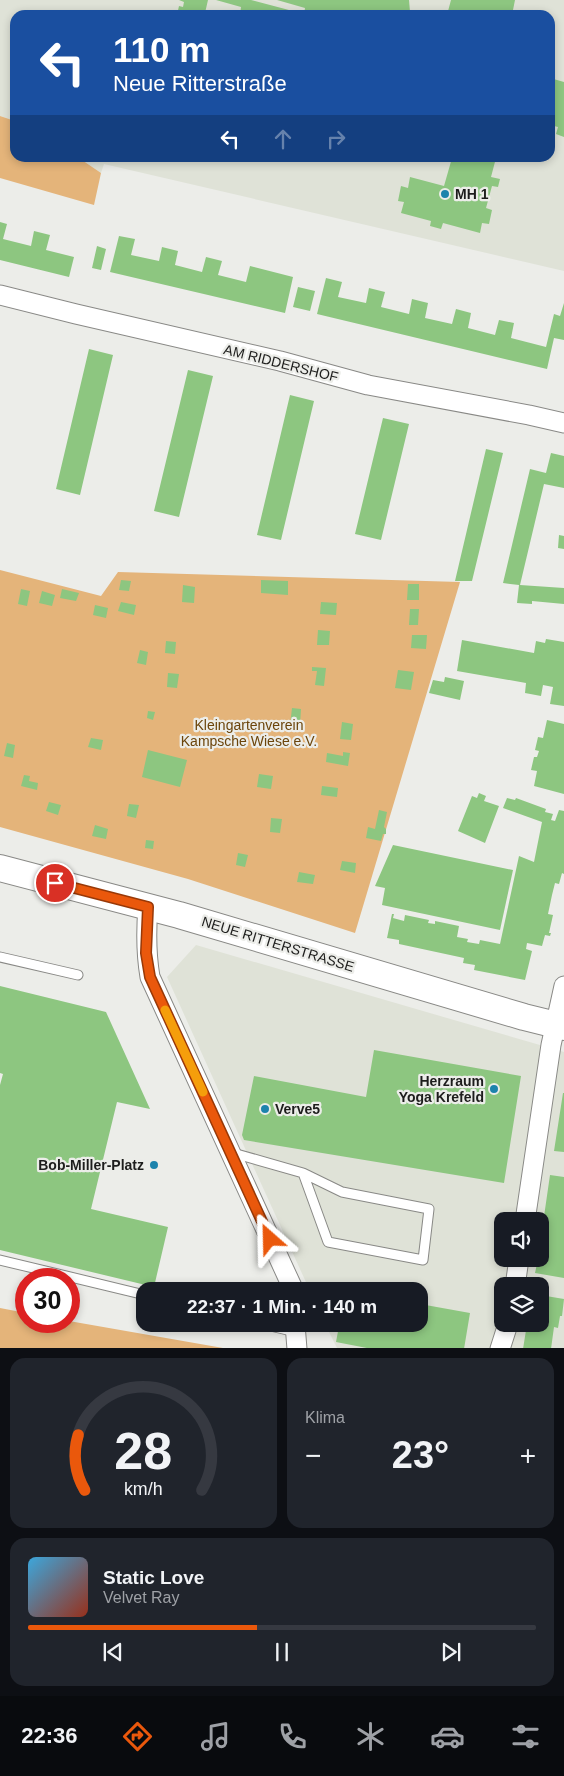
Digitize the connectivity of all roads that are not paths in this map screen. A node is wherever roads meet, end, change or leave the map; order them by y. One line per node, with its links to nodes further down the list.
1 (0, 295): 2 (street, AM RIDDERSHOF)
2 (564, 423)
3 (0, 868): 4 (main road, NEUE RITTERSTRASSE)
4 (148, 907): 8 (main road, NEUE RITTERSTRASSE); 9 (street)
5 (0, 956): 6 (lane)
6 (78, 975)
7 (564, 986): 8 (street)
8 (559, 1026): 11 (street)
9 (230, 1152): 10 (lane); 13 (street)
10 (303, 1173): 10 (lane)
11 (527, 1212)
12 (0, 1260): 14 (lane)
13 (290, 1282)
14 (136, 1293)
15 (505, 1332): 16 (street)
16 (500, 1348)

